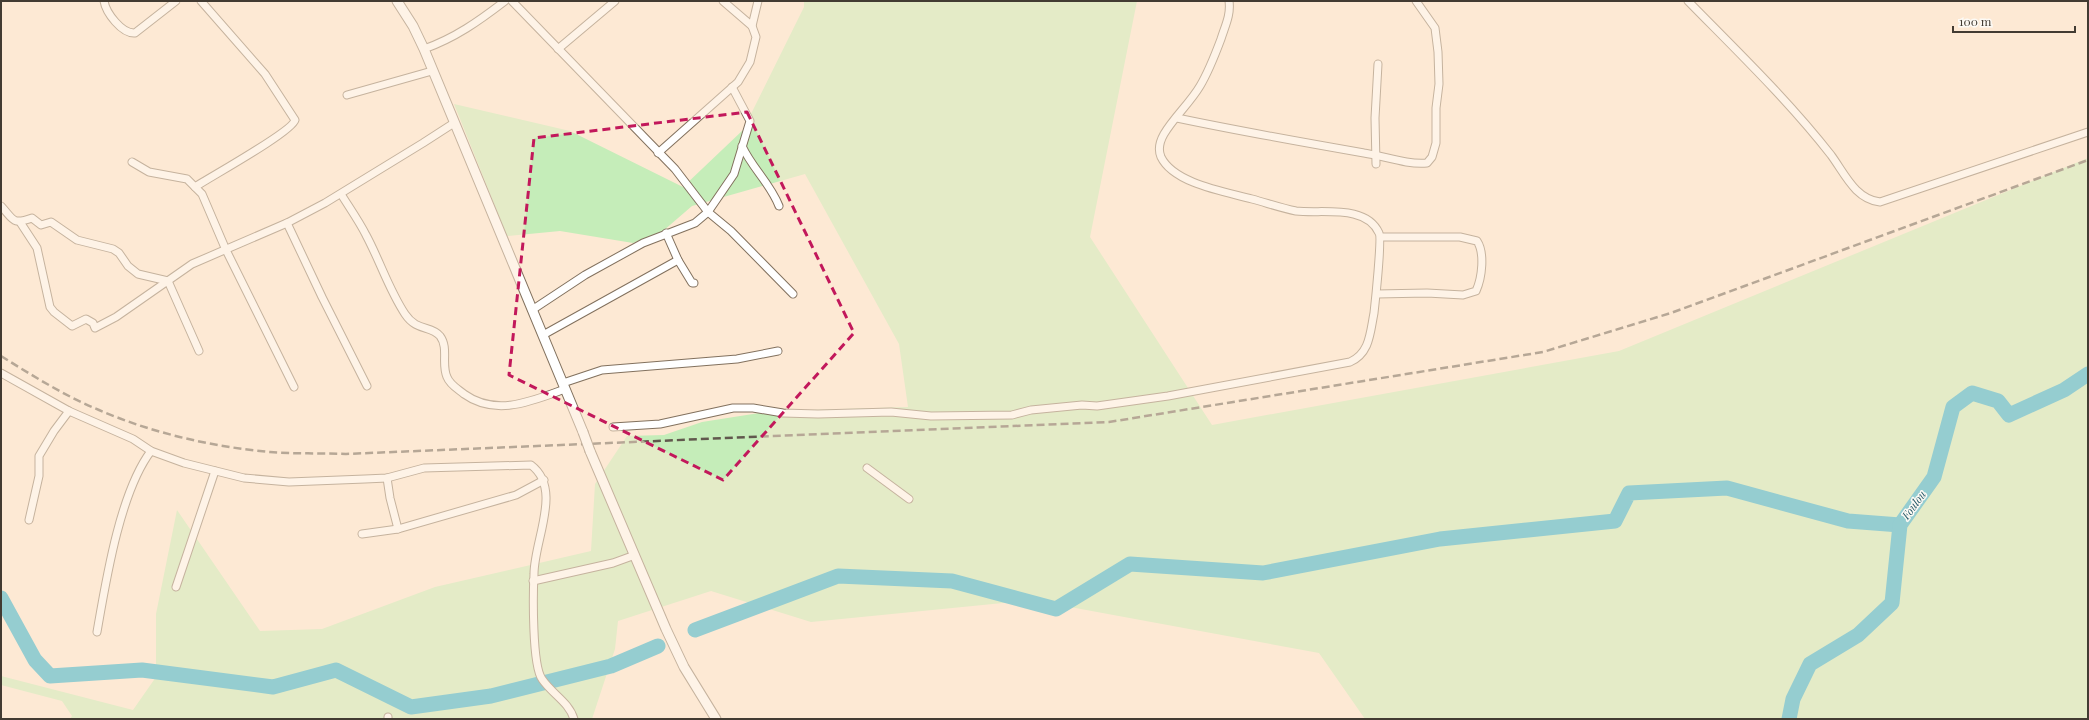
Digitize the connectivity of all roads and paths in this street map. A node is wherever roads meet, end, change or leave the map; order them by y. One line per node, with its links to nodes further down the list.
1 (104, 1): 2 (street)
2 (176, 1)
3 (201, 1): 28 (street)
4 (397, 1): 14 (street)
5 (505, 1): 14 (street)
6 (512, 1): 15 (street)
7 (615, 1): 15 (street)
8 (723, 1): 13 (street)
9 (758, 1): 13 (street)
10 (1229, 1): 20 (street)
11 (1416, 1): 25 (street)
12 (1688, 1): 22 (street)
13 (752, 26): 18 (street)
14 (424, 49): 17 (street)
15 (558, 49): 24 (street)
16 (1378, 64): 25 (street)
17 (432, 71): 19 (street); 21 (street)
18 (732, 87): 23 (street); 24 (street)
19 (347, 95)
20 (1177, 118): 25 (street); 36 (street)
21 (454, 123): 29 (street); 43 (street)
22 (2088, 132)
23 (742, 146): 31 (street); 32 (street)
24 (658, 153): 32 (street)
25 (1376, 155): 27 (street)
26 (132, 162): 28 (street)
27 (1376, 164)
28 (195, 187): 37 (street)
29 (341, 194): 34 (street); 49 (street)
30 (1, 206): 33 (street)
31 (778, 206)
32 (708, 212): 35 (street); 41 (street)
33 (20, 222): 39 (street); 39 (street)
34 (288, 223): 37 (street); 48 (street)
35 (666, 233): 38 (street); 43 (street)
36 (1381, 237): 42 (street); 42 (street)
37 (226, 250): 39 (street); 50 (street)
38 (678, 260): 40 (street); 44 (street)
39 (168, 281): 45 (street)
40 (694, 283)
41 (794, 294)
42 (1377, 294): 52 (street)
43 (532, 310): 44 (street)
44 (543, 335): 49 (street)
45 (199, 351)
46 (778, 351): 49 (street)
47 (1, 373): 51 (street)
48 (367, 386)
49 (564, 386): 62 (street, bridge)
50 (294, 387)
51 (69, 411): 53 (street); 59 (street)
52 (613, 426)
53 (151, 451): 55 (street); 65 (street)
54 (867, 468): 58 (street)
55 (215, 471): 56 (street); 64 (street)
56 (387, 478): 57 (street); 60 (street)
57 (544, 480): 60 (street); 63 (street)
58 (909, 500)
59 (29, 520)
60 (398, 529): 61 (street)
61 (362, 534)
62 (635, 555): 63 (street); 67 (street)
63 (534, 581): 66 (street)
64 (176, 587)
65 (97, 632)
66 (574, 719)
67 (716, 719)

